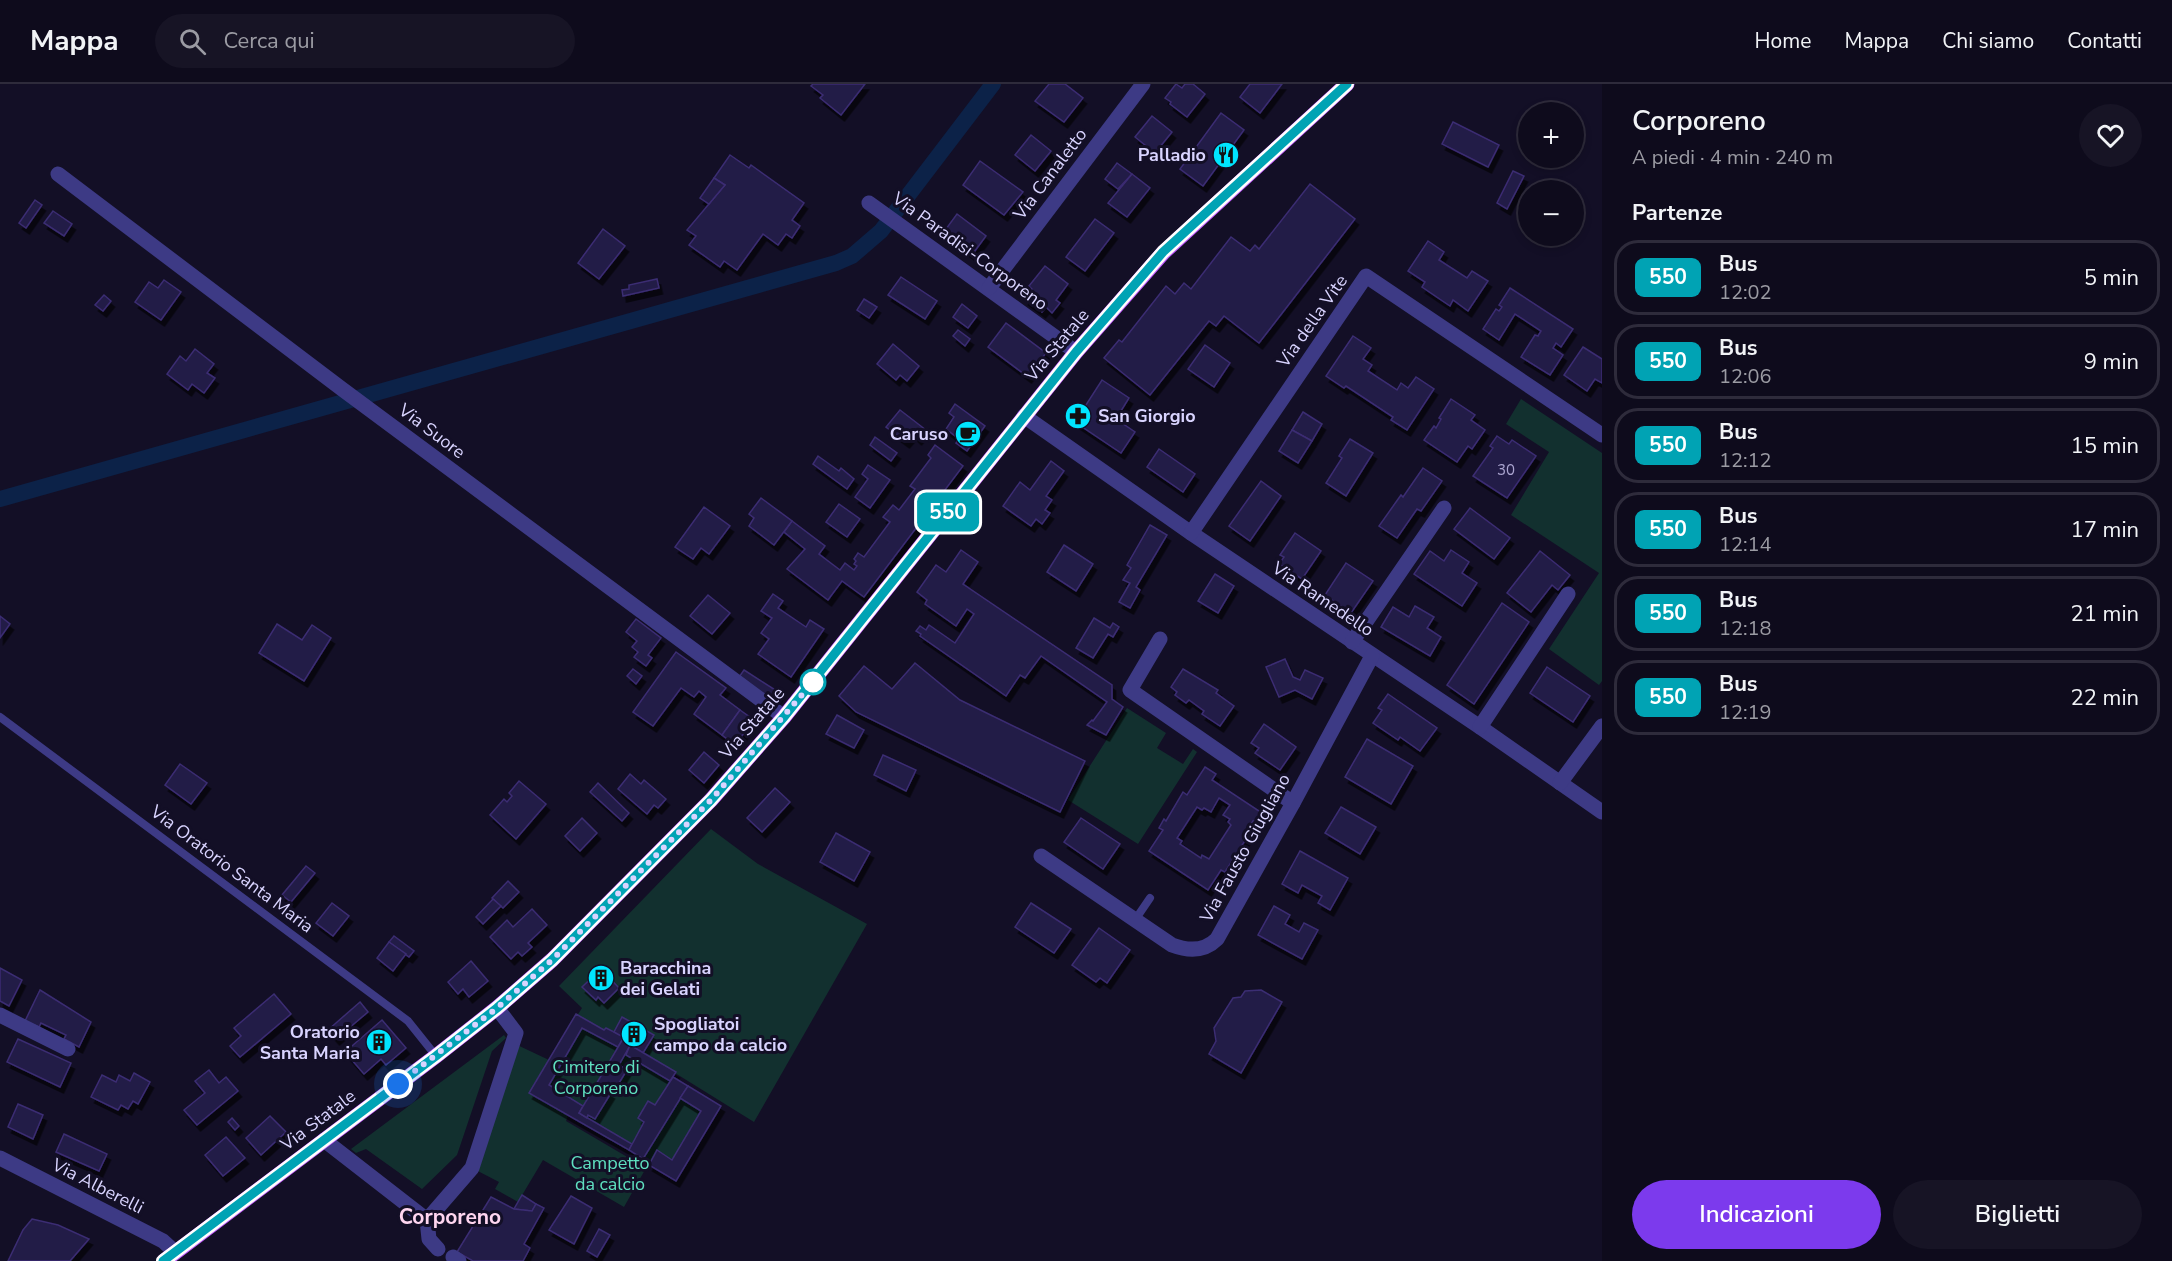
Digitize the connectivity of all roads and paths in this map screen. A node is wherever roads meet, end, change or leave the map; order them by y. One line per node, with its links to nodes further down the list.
1 (1143, 84): 5 (street, Via Canaletto)
2 (1347, 84): 6 (main road, Via Statale)
3 (58, 174): 16 (street, Via Suore)
4 (869, 203): 5 (street, Via Paradisi-Corporeno)
5 (989, 288): 6 (street, Via Paradisi-Corporeno)
6 (1076, 352): 7 (main road, Via Statale)
7 (1024, 416): 10 (street, Via Ramedello); 16 (main road, Via Statale)
8 (1602, 435): 10 (street, Via della Vite)
9 (1444, 508): 13 (street)
10 (1191, 533): 13 (street, Via Ramedello)
11 (1568, 594): 18 (street)
12 (1160, 639): 20 (street)
13 (1352, 642): 14 (street, Via Ramedello)
14 (1372, 656): 18 (street, Via Ramedello); 20 (street, Via Fausto Giugliano)
15 (0, 717): 28 (lane, Via Oratorio Santa Maria)
16 (784, 717): 25 (main road, Via Statale)
17 (1602, 726): 19 (street)
18 (1480, 727): 19 (street, Via Ramedello)
19 (1560, 783): 21 (street, Via Ramedello)
20 (1293, 803): 24 (street, Via Fausto Giugliano)
21 (1602, 812)
22 (1041, 856): 24 (street, Via Fausto Giugliano)
23 (1150, 898): 24 (lane)
24 (1135, 920)
25 (497, 1008): 28 (main road, Via Statale); 31 (street)
26 (0, 1015): 27 (street)
27 (68, 1049)
28 (436, 1056): 29 (main road, Via Statale)
29 (324, 1140): 31 (street); 33 (main road, Via Statale)
30 (0, 1158): 33 (street, Via Alberelli)
31 (427, 1220): 32 (street)
32 (438, 1249)
33 (169, 1256)

